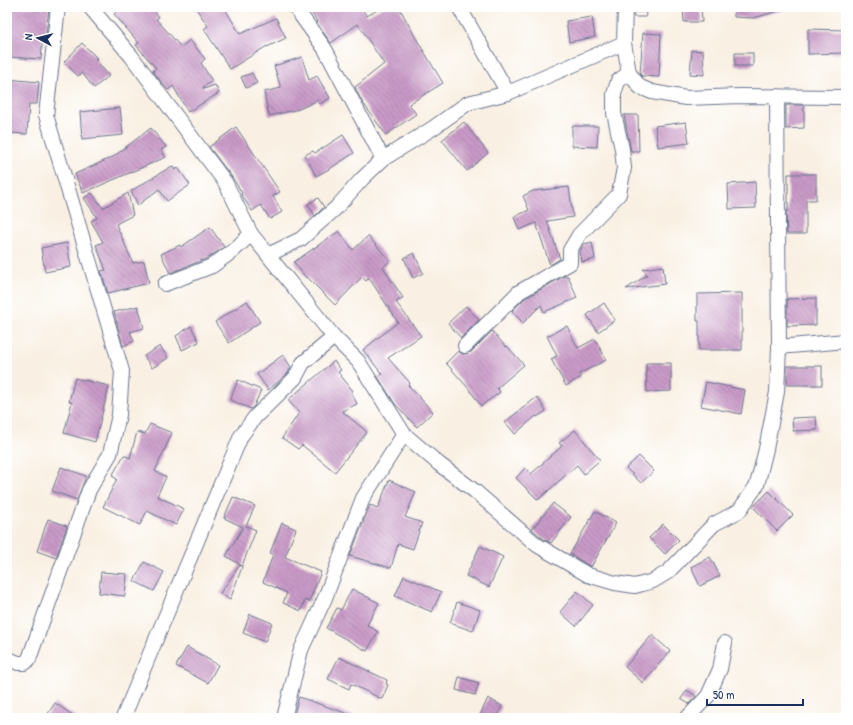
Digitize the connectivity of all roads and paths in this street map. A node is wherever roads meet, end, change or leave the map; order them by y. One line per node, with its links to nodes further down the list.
1 (58, 7): 21 (street)
2 (90, 7): 12 (street)
3 (295, 7): 11 (street)
4 (459, 7): 8 (street)
5 (625, 7): 6 (street)
6 (624, 42): 7 (street); 8 (street)
7 (629, 73): 9 (street); 17 (street)
8 (508, 93): 11 (street)
9 (777, 96): 10 (street); 18 (street)
10 (846, 97)
11 (383, 159): 13 (street)
12 (251, 234): 13 (street); 14 (street)
13 (268, 255): 15 (street)
14 (165, 284)
15 (334, 337): 19 (street); 22 (street)
16 (846, 341): 18 (street)
17 (465, 346)
18 (779, 347): 19 (street)
19 (404, 434): 23 (street)
20 (725, 643): 24 (street)
21 (7, 658)
22 (123, 718)
23 (284, 718)
24 (687, 718)

